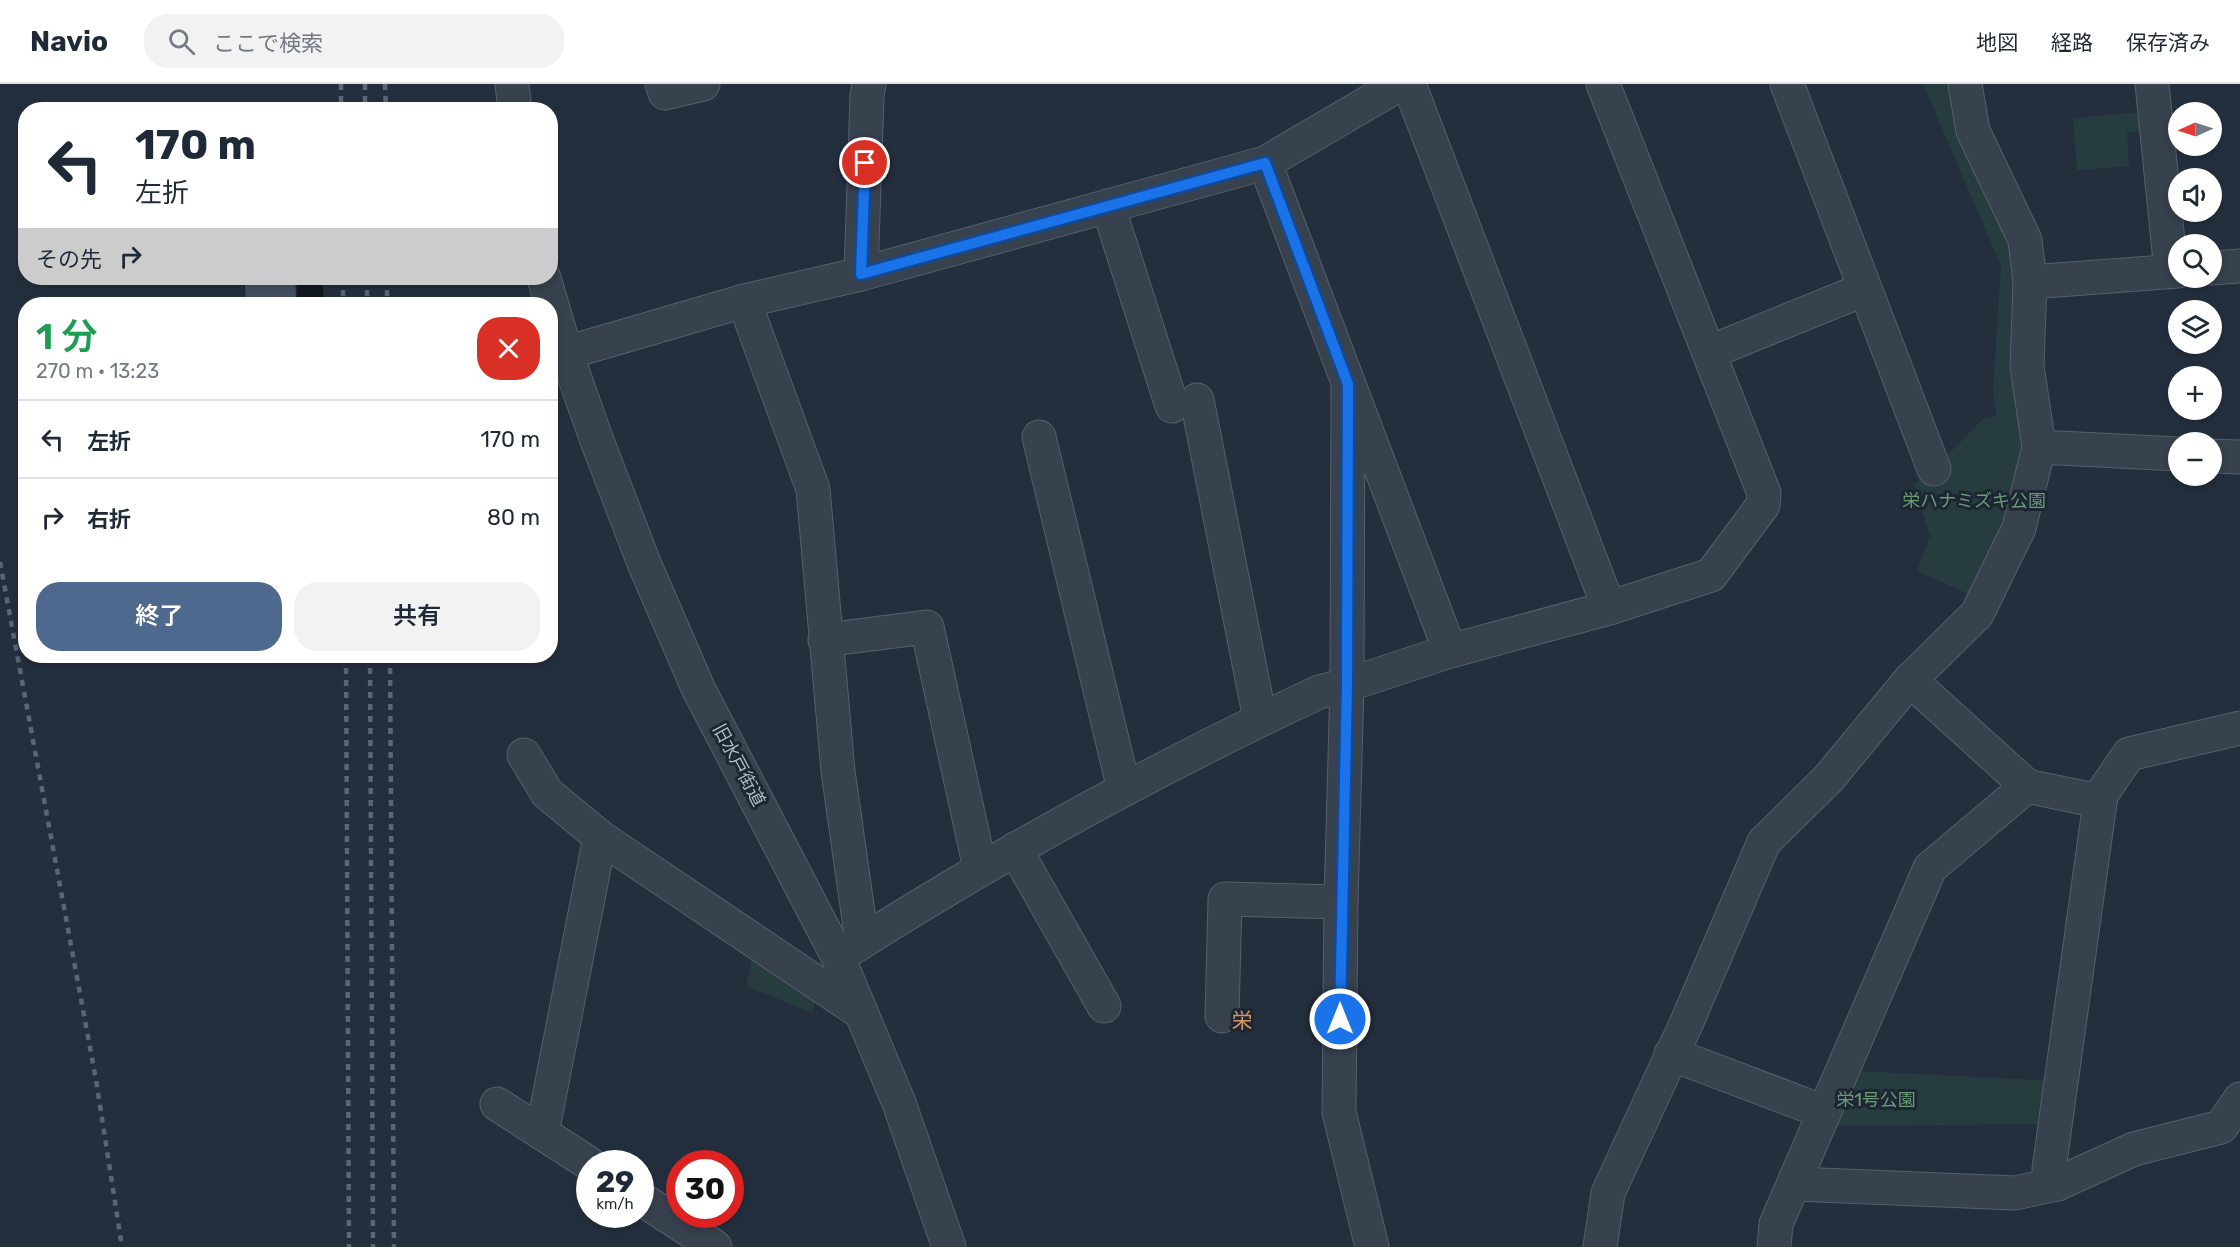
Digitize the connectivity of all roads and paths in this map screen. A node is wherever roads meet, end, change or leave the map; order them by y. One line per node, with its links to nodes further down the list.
1 (512, 84): 11 (street)
2 (662, 84): 3 (street)
3 (703, 84)
4 (869, 84): 18 (street)
5 (1400, 84): 12 (street)
6 (1409, 84): 32 (street)
7 (1603, 84): 23 (street)
8 (1786, 84): 20 (street)
9 (1965, 84): 19 (street)
10 (2152, 84): 14 (street)
11 (514, 102)
12 (1265, 163): 13 (street); 25 (street)
13 (1108, 206): 18 (street); 37 (street)
14 (2170, 234)
15 (2240, 266): 16 (street)
16 (2222, 267)
17 (2168, 272): 19 (street)
18 (861, 274): 21 (street)
19 (2030, 282): 27 (street)
20 (1865, 289): 23 (street); 31 (street)
21 (744, 301): 24 (street); 33 (street)
22 (558, 326): 24 (street, 旧水戸街道)
23 (1710, 352): 32 (street)
24 (566, 353): 47 (street, 旧水戸街道)
25 (1348, 384): 34 (street); 36 (street)
26 (1039, 437): 41 (street)
27 (2039, 447): 28 (street); 35 (street)
28 (2168, 453)
29 (2222, 456): 30 (street)
30 (2240, 457)
31 (1934, 469)
32 (1609, 608): 34 (street)
33 (825, 640): 45 (street); 47 (street)
34 (1450, 651): 36 (street)
35 (1910, 680): 40 (street); 51 (street)
36 (1347, 685): 37 (street); 46 (street)
37 (1260, 719): 41 (street)
38 (2240, 728): 42 (street)
39 (524, 755): 43 (street)
40 (2027, 786): 42 (street); 54 (street)
41 (1124, 789): 44 (street)
42 (2102, 795): 58 (street)
43 (600, 837): 49 (street); 55 (street)
44 (1015, 849): 45 (street); 48 (street)
45 (980, 868): 47 (street)
46 (1341, 902): 50 (street); 62 (street)
47 (850, 949): 49 (street, 旧水戸街道)
48 (1104, 1006)
49 (860, 1012): 61 (street, 旧水戸街道)
50 (1222, 1016)
51 (1671, 1054): 54 (street); 63 (street)
52 (2240, 1100): 58 (street)
53 (497, 1104): 55 (street)
54 (1824, 1112): 57 (street)
55 (542, 1133): 56 (street)
56 (576, 1155)
57 (1795, 1184): 58 (street); 64 (street)
58 (2057, 1184)
59 (654, 1207): 60 (street)
60 (715, 1247)
61 (948, 1247)
62 (1372, 1247)
63 (1600, 1247)
64 (1774, 1247)

